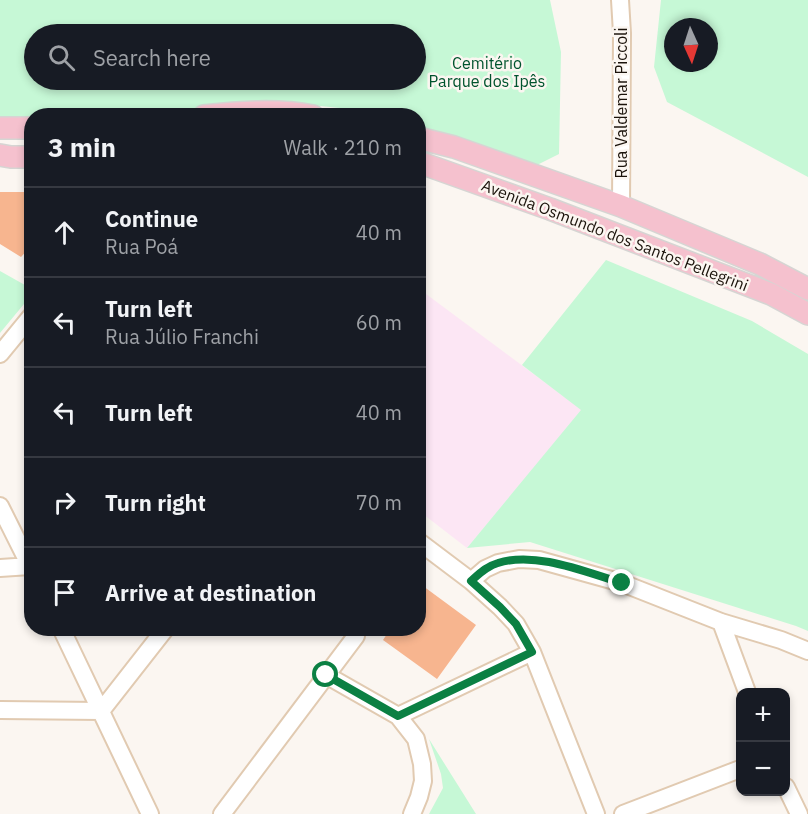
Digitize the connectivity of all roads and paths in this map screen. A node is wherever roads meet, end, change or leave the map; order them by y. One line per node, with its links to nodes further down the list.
1 (620, 0): 8 (street, Rua Valdemar Piccoli)
2 (0, 128): 3 (main road)
3 (24, 128)
4 (426, 140): 8 (main road, Avenida Osmundo dos Santos Pellegrini)
5 (0, 155): 6 (main road)
6 (24, 156)
7 (426, 165): 9 (main road, Avenida Osmundo dos Santos Pellegrini)
8 (621, 206): 9 (main road); 10 (main road, Avenida Osmundo dos Santos Pellegrini)
9 (591, 226): 11 (main road, Avenida Osmundo dos Santos Pellegrini)
10 (808, 289)
11 (808, 314)
12 (24, 325): 13 (street)
13 (0, 354)
14 (0, 506): 16 (street)
15 (426, 547): 19 (street)
16 (24, 552)
17 (24, 566): 18 (street)
18 (0, 568)
19 (471, 581): 20 (street); 25 (street)
20 (721, 622): 24 (street); 27 (street)
21 (65, 636): 29 (street)
22 (160, 636): 29 (street)
23 (356, 636): 26 (street)
24 (808, 651)
25 (532, 652): 30 (street); 36 (street)
26 (326, 675): 30 (street); 34 (street)
27 (745, 688)
28 (0, 710): 29 (street)
29 (101, 711): 33 (street)
30 (398, 716): 35 (street)
31 (736, 771): 37 (street)
32 (790, 795): 38 (street)
33 (150, 814)
34 (222, 814)
35 (412, 814)
36 (596, 814)
37 (623, 814)
38 (799, 814)

